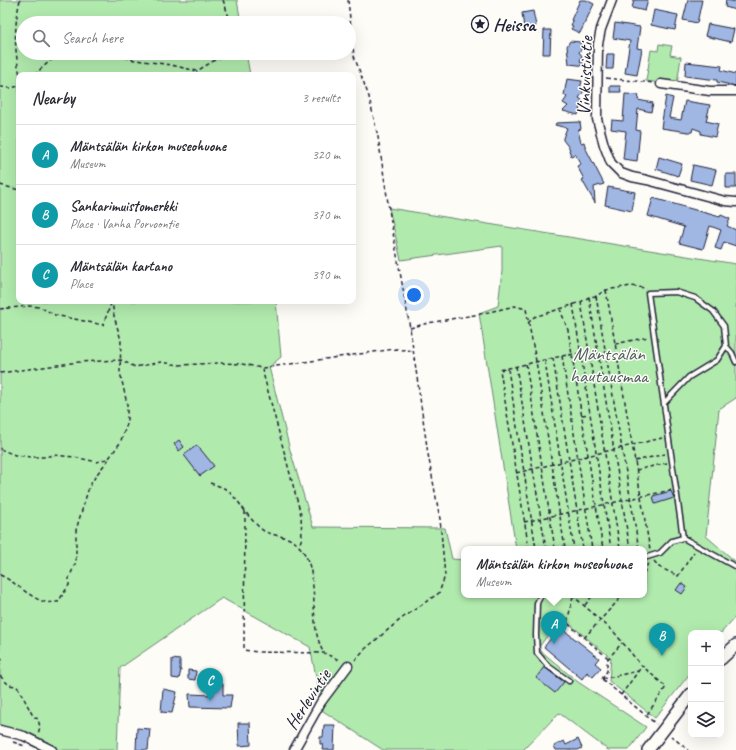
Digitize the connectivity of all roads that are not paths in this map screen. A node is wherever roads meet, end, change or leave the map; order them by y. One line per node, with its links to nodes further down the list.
1 (612, 0): 4 (street, Vinkvistintie)
2 (661, 84): 3 (street)
3 (736, 91)
4 (736, 202)
5 (726, 346): 6 (lane); 7 (lane); 7 (lane)
6 (736, 362)
7 (664, 403): 8 (lane)
8 (683, 538): 9 (lane); 10 (lane)
9 (647, 557)
10 (736, 567)
11 (540, 598): 15 (lane)
12 (736, 645): 13 (main road)
13 (724, 657)
14 (348, 666): 19 (street, Herlevintie)
15 (569, 680)
16 (688, 698): 20 (main road)
17 (0, 730): 18 (street)
18 (52, 750)
19 (294, 750)
20 (648, 750)

